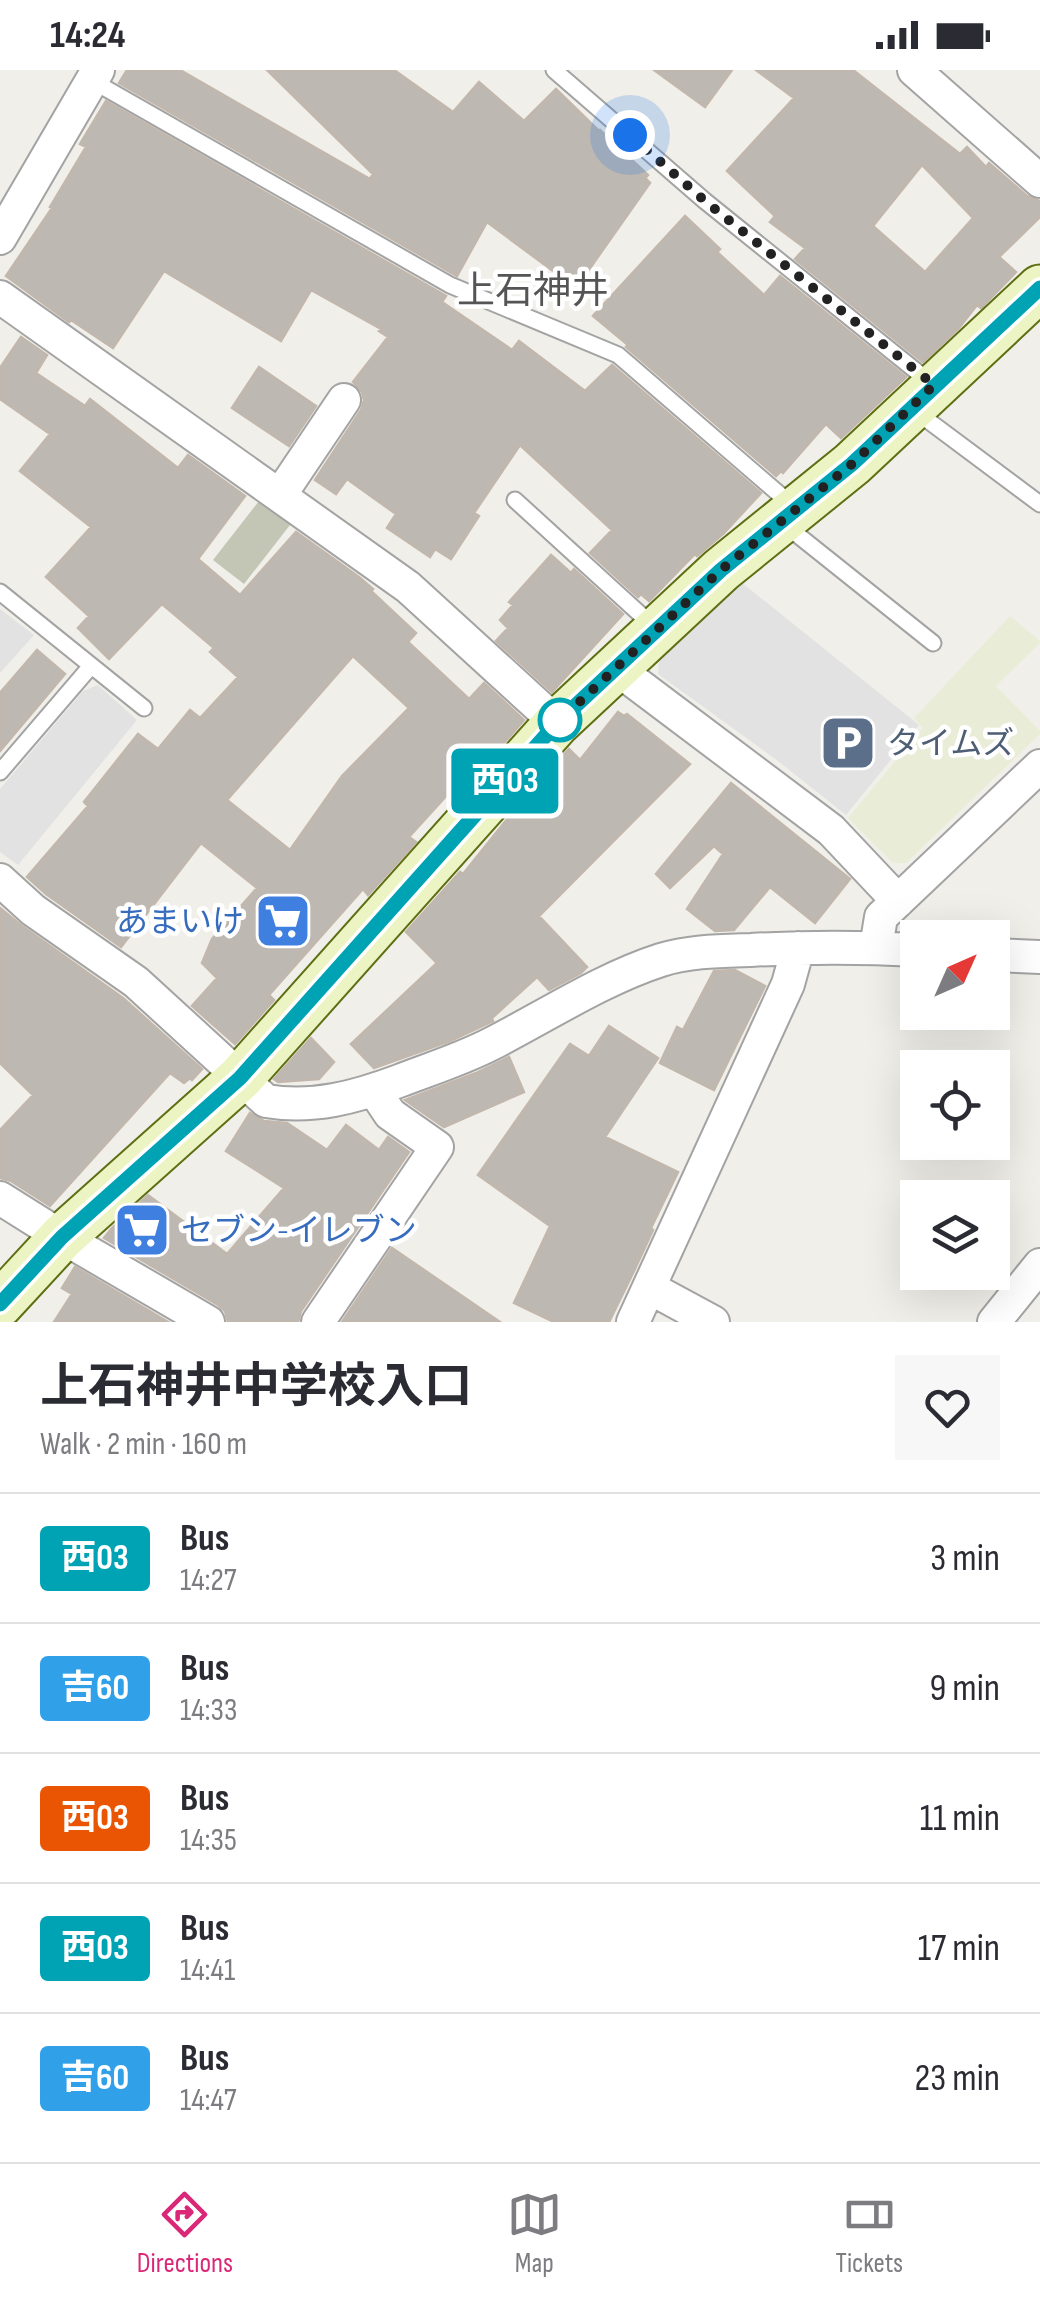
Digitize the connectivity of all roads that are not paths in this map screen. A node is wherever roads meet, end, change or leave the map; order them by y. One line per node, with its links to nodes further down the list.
1 (554, 70): 8 (lane)
2 (914, 70): 4 (street)
3 (95, 75): 5 (street); 13 (lane)
4 (1040, 182)
5 (0, 238)
6 (1040, 288): 8 (street)
7 (0, 297): 10 (street)
8 (923, 396): 12 (lane); 13 (street)
9 (344, 400): 10 (street)
10 (280, 496): 20 (street)
11 (514, 500): 15 (lane)
12 (1040, 504)
13 (788, 515): 15 (street); 16 (lane)
14 (0, 592): 17 (lane)
15 (656, 629): 18 (street)
16 (933, 642)
17 (92, 666): 19 (lane); 22 (lane)
18 (616, 668): 20 (street); 24 (street)
19 (144, 708)
20 (557, 723): 30 (street)
21 (1040, 766): 24 (street)
22 (0, 772)
23 (0, 880): 30 (street)
24 (898, 902): 26 (street)
25 (798, 948): 26 (street); 31 (street); 35 (street)
26 (876, 948): 27 (street)
27 (900, 949)
28 (1010, 956): 29 (street)
29 (1040, 958)
30 (240, 1078): 31 (street); 33 (street)
31 (374, 1090): 38 (street)
32 (0, 1198): 33 (street)
33 (62, 1237): 36 (street); 37 (street)
34 (1040, 1265): 41 (street)
35 (650, 1288): 39 (street); 40 (street)
36 (0, 1304)
37 (208, 1322)
38 (318, 1322)
39 (634, 1322)
40 (713, 1322)
41 (994, 1322)

